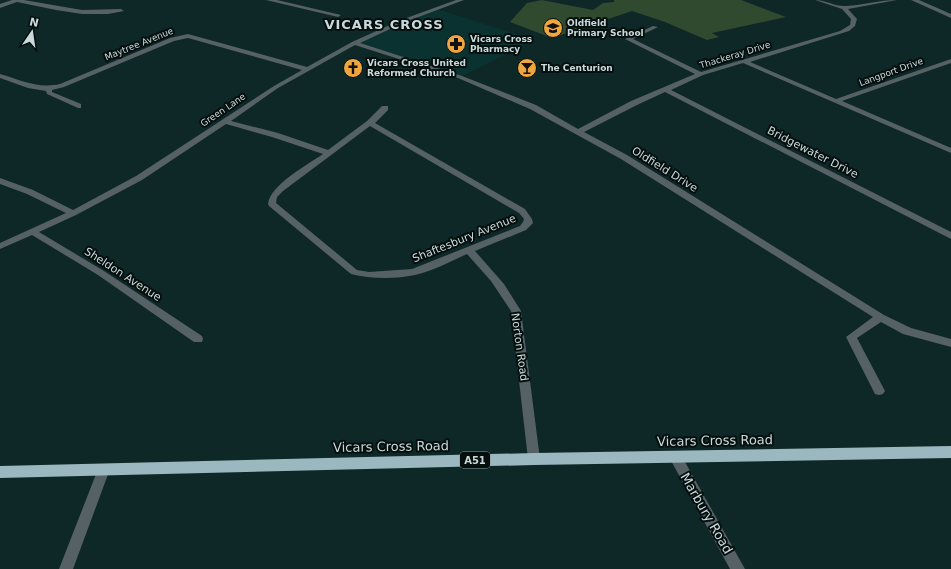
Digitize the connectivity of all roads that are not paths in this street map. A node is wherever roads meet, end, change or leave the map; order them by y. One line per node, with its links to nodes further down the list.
1 (17, 0): 7 (street); 9 (street)
2 (269, 0): 11 (street)
3 (462, 0): 13 (street, Green Lane)
4 (818, 0): 8 (street)
5 (894, 0): 8 (street)
6 (914, 0): 10 (street)
7 (0, 6)
8 (844, 8): 14 (street, Thackeray Drive)
9 (121, 11)
10 (949, 14)
11 (338, 15)
12 (655, 27): 17 (street)
13 (354, 43): 16 (street, Green Lane); 26 (street, Oldfield Drive)
14 (744, 61): 17 (street, Thackeray Drive); 21 (street)
15 (951, 61): 21 (street, Langport Drive)
16 (307, 69): 20 (street, Maytree Avenue); 24 (street, Green Lane)
17 (701, 74): 19 (street, Thackeray Drive)
18 (0, 76): 20 (street, Maytree Avenue)
19 (664, 89): 26 (street, Thackeray Drive); 34 (street, Bridgewater Drive)
20 (49, 90): 22 (street, Maytree Avenue)
21 (837, 101): 28 (street)
22 (78, 106)
23 (385, 108): 25 (street, Shaftesbury Avenue)
24 (224, 121): 30 (street); 32 (street, Green Lane)
25 (370, 123): 30 (street, Shaftesbury Avenue); 36 (street, Shaftesbury Avenue)
26 (580, 131): 37 (street, Oldfield Drive)
27 (951, 144): 28 (street)
28 (943, 148): 29 (street)
29 (951, 151)
30 (328, 153): 36 (street, Shaftesbury Avenue)
31 (0, 181): 32 (street)
32 (73, 213): 33 (street, Green Lane)
33 (33, 232): 35 (street, Green Lane); 38 (street, Sheldon Avenue)
34 (951, 236)
35 (0, 246)
36 (469, 250): 43 (street, Norton Road)
37 (880, 317): 39 (street, Oldfield Drive); 40 (street)
38 (198, 339)
39 (951, 343)
40 (879, 392)
41 (951, 452): 42 (highway, Vicars Cross Road / A51)
42 (675, 457): 43 (highway, Vicars Cross Road / A51); 47 (street, Marbury Road)
43 (534, 459): 44 (highway, Vicars Cross Road / A51)
44 (104, 469): 45 (highway, Vicars Cross Road / A51); 46 (street)
45 (0, 472)
46 (66, 569)
47 (738, 569)

